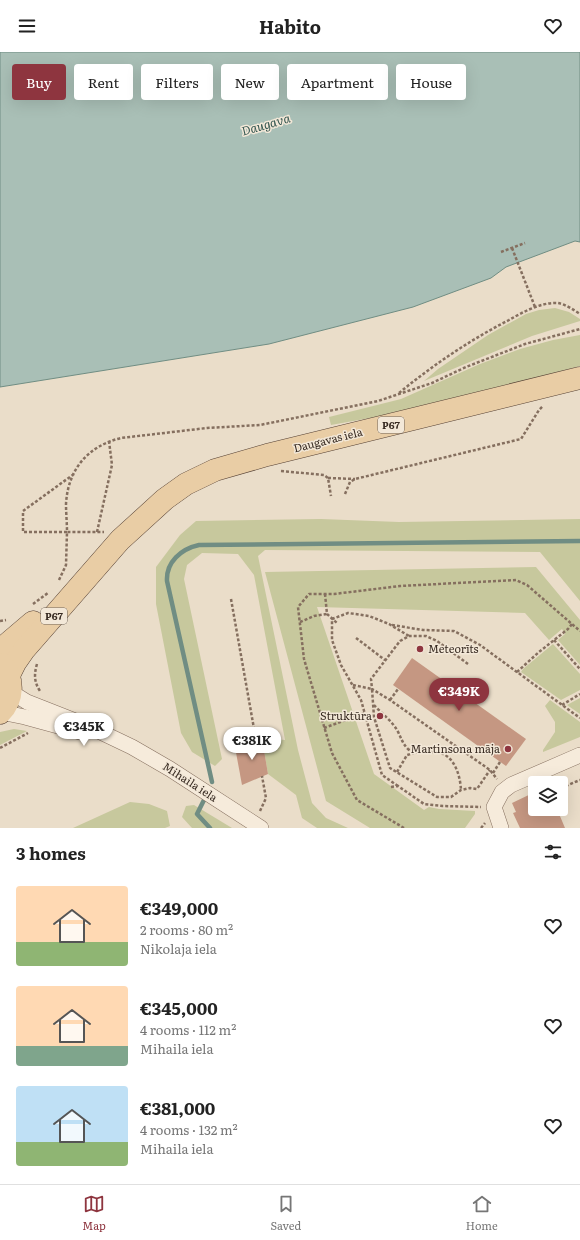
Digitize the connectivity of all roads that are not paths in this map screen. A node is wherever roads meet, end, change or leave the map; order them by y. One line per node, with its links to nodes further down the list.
1 (580, 378): 2 (main road, Daugavas iela / P67)
2 (104, 558): 3 (main road, Daugavas iela / P67); 4 (main road, Daugavas iela / P67)
3 (0, 650)
4 (7, 676): 5 (main road, P67); 6 (street, Mihaila iela)
5 (0, 712): 6 (street, Mihaila iela)
6 (116, 740): 8 (street, Mihaila iela)
7 (580, 755): 9 (street)
8 (257, 826)
9 (501, 828)

